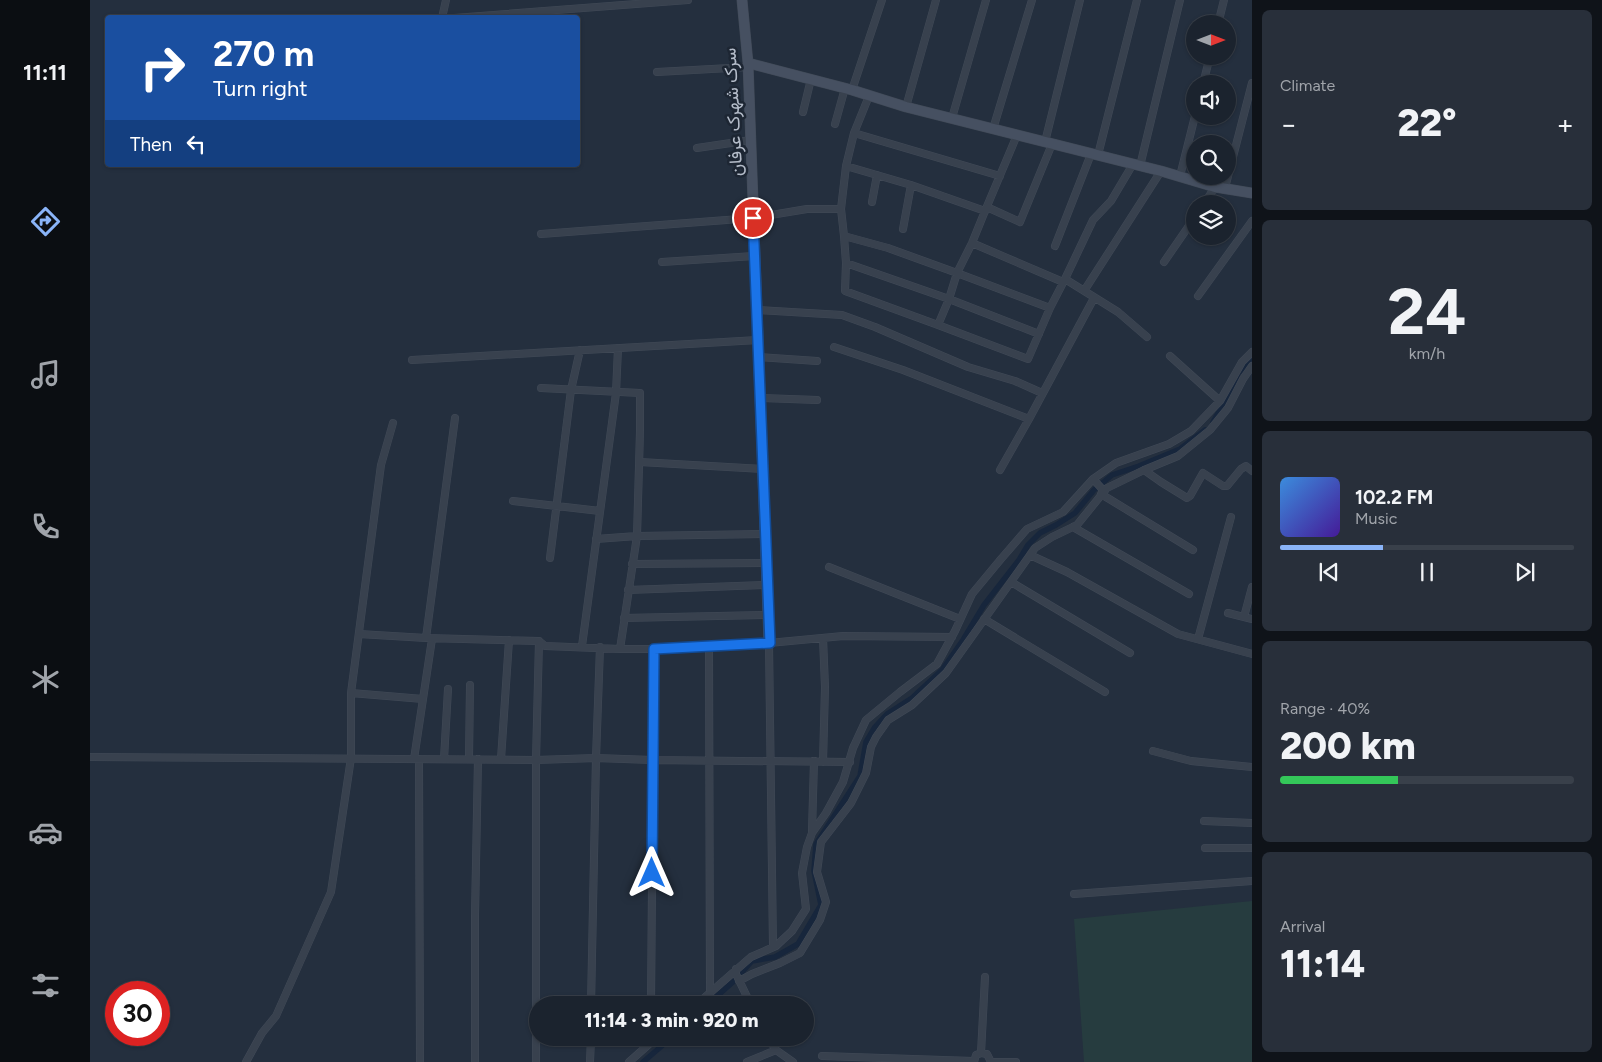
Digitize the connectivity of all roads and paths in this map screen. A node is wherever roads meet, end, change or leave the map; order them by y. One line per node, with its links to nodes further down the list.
1 (446, 0): 12 (street)
2 (688, 0): 13 (street)
3 (742, 0): 15 (street, سرک شهرک عرفان)
4 (882, 0): 19 (street)
5 (936, 0): 21 (street)
6 (986, 0): 23 (street)
7 (1032, 0): 26 (street)
8 (1080, 0): 30 (street)
9 (1137, 0): 32 (street)
10 (1180, 0): 33 (street)
11 (1224, 0): 14 (street)
12 (443, 15)
13 (493, 15)
14 (1220, 15)
15 (748, 65): 16 (street); 17 (street); 29 (street, سرک شهرک عرفان)
16 (657, 72)
17 (811, 80): 19 (street); 22 (street)
18 (1252, 83): 40 (street)
19 (849, 90): 20 (street); 24 (street)
20 (869, 96): 21 (street); 27 (street)
21 (906, 107): 23 (street)
22 (803, 112)
23 (952, 118): 26 (street)
24 (835, 124)
25 (1193, 125): 38 (street)
26 (993, 129): 28 (street)
27 (854, 133): 34 (street); 37 (street)
28 (1017, 135): 30 (street); 37 (street)
29 (751, 140): 31 (street); 46 (street, سرک شهرک عرفان)
30 (1048, 143): 32 (street); 45 (street)
31 (697, 148)
32 (1095, 155): 33 (street); 53 (street)
33 (1136, 165): 35 (street); 59 (street)
34 (846, 166): 36 (street); 44 (street)
35 (1161, 171): 38 (street); 60 (street)
36 (877, 175): 39 (street); 43 (street)
37 (1000, 176): 45 (street)
38 (1180, 176): 40 (street)
39 (911, 185): 45 (street); 48 (street)
40 (1220, 188): 41 (street); 42 (street)
41 (1252, 193)
42 (1213, 195)
43 (872, 202)
44 (841, 209): 46 (street); 51 (street)
45 (985, 211): 52 (street)
46 (753, 218): 50 (street); 54 (street, سرک شهرک عرفان)
47 (1252, 221): 61 (street)
48 (903, 230)
49 (1186, 230): 56 (street)
50 (540, 234)
51 (844, 236): 57 (street); 58 (street)
52 (972, 243): 58 (street); 59 (street)
53 (1055, 246)
54 (754, 256): 55 (street); 65 (street, سرک شهرک عرفان)
55 (662, 262)
56 (1164, 262)
57 (846, 263): 63 (street); 66 (street)
58 (957, 273): 63 (street); 64 (street)
59 (1064, 281): 60 (street); 64 (street)
60 (1084, 291): 62 (street)
61 (1198, 296)
62 (1094, 298): 68 (street); 82 (street)
63 (949, 299): 66 (street); 67 (street)
64 (1050, 308): 67 (street)
65 (757, 310): 69 (street, سرک شهرک عرفان); 82 (street)
66 (938, 325): 67 (street)
67 (1039, 334)
68 (1147, 338)
69 (758, 340): 71 (street); 74 (street, سرک شهرک عرفان)
70 (834, 347): 87 (street)
71 (618, 348): 72 (street); 81 (street)
72 (580, 350): 76 (street); 80 (street)
73 (1252, 352): 85 (street)
74 (758, 356): 77 (street); 83 (street, سرک شهرک عرفان)
75 (1170, 356): 85 (street)
76 (412, 360)
77 (817, 361)
78 (1252, 366): 92 (street)
79 (541, 388): 80 (street)
80 (571, 390): 81 (street); 97 (street)
81 (616, 393): 89 (street); 98 (street)
82 (1042, 393): 87 (street)
83 (760, 398): 84 (street); 90 (street, سرک شهرک عرفان)
84 (817, 400)
85 (1220, 401): 94 (street)
86 (455, 418): 124 (street)
87 (1029, 419): 91 (street)
88 (393, 423): 122 (street)
89 (640, 462): 90 (street); 102 (street)
90 (763, 469): 101 (street, سرک شهرک عرفان)
91 (1000, 470)
92 (1144, 470): 93 (street); 95 (street)
93 (1252, 471)
94 (1093, 479): 95 (street); 119 (street)
95 (1102, 493): 100 (street); 104 (street)
96 (513, 501): 97 (street)
97 (557, 506): 98 (street); 106 (street)
98 (600, 511): 103 (street)
99 (1231, 517): 126 (street)
100 (1072, 527): 105 (street); 114 (street)
101 (765, 534): 102 (street); 107 (street, سرک شهرک عرفان)
102 (636, 536): 103 (street); 108 (street)
103 (596, 538): 130 (street)
104 (1193, 550)
105 (1030, 555): 110 (street); 126 (street)
106 (550, 558)
107 (766, 563): 108 (street); 111 (street, سرک شهرک عرفان)
108 (632, 564): 113 (street)
109 (829, 567): 119 (street)
110 (1011, 582): 120 (street); 135 (street)
111 (767, 584): 113 (street); 116 (street, سرک شهرک عرفان)
112 (1252, 587): 117 (street)
113 (628, 590): 118 (street)
114 (1189, 594)
115 (1228, 613): 117 (street)
116 (768, 615): 118 (street); 129 (street, سرک شهرک عرفان)
117 (1244, 617): 121 (street)
118 (624, 618): 133 (street)
119 (960, 619): 123 (street)
120 (984, 619): 138 (street); 141 (street)
121 (1252, 619)
122 (359, 634): 124 (street); 142 (street)
123 (952, 637): 125 (street); 137 (street)
124 (429, 638): 127 (street); 143 (street)
125 (823, 638): 129 (street); 158 (street)
126 (1198, 639): 136 (street)
127 (509, 640): 128 (street); 152 (street)
128 (539, 641): 130 (street); 153 (street)
129 (770, 643): 131 (street); 156 (street)
130 (582, 646): 132 (street)
131 (709, 646): 134 (street); 155 (street)
132 (600, 647): 133 (street); 147 (street)
133 (620, 649): 134 (street)
134 (654, 649): 154 (street)
135 (1130, 653)
136 (1252, 654)
137 (937, 664): 138 (street); 159 (street)
138 (946, 673): 169 (street)
139 (470, 685): 150 (street)
140 (448, 689): 149 (street)
141 (1105, 692)
142 (351, 693): 143 (street); 146 (street)
143 (423, 699): 148 (street)
144 (1153, 751): 160 (street)
145 (90, 756): 146 (street)
146 (351, 758): 148 (street); 182 (street)
147 (596, 758): 153 (street); 154 (street); 172 (street)
148 (417, 759): 149 (street); 183 (street)
149 (444, 759): 150 (street)
150 (469, 759): 151 (street)
151 (478, 759): 152 (street); 184 (street)
152 (501, 759): 153 (street)
153 (536, 760): 185 (street)
154 (652, 760): 155 (street); 173 (street)
155 (709, 761): 156 (street); 171 (street)
156 (771, 761): 157 (street); 168 (street)
157 (814, 762): 158 (street); 163 (street)
158 (822, 762): 159 (street)
159 (850, 762): 163 (street)
160 (1252, 767)
161 (1204, 821): 162 (street)
162 (1252, 823)
163 (812, 832): 168 (street)
164 (1205, 848): 165 (street)
165 (1252, 848)
166 (1252, 881): 167 (street)
167 (1074, 894)
168 (773, 947): 169 (street)
169 (737, 975): 171 (street); 175 (street)
170 (985, 977): 180 (street)
171 (710, 992): 174 (street)
172 (591, 996)
173 (651, 996)
174 (706, 996)
175 (747, 996)
176 (591, 1046): 186 (street)
177 (646, 1046): 187 (street)
178 (773, 1046): 179 (street)
179 (776, 1050): 188 (street); 189 (street)
180 (982, 1053): 190 (street); 191 (street)
181 (822, 1056): 190 (street)
182 (246, 1062)
183 (420, 1062)
184 (475, 1062)
185 (536, 1062)
186 (590, 1062)
187 (630, 1062)
188 (747, 1062)
189 (793, 1062)
190 (974, 1062)
191 (991, 1062): 192 (street)
192 (1016, 1062)

